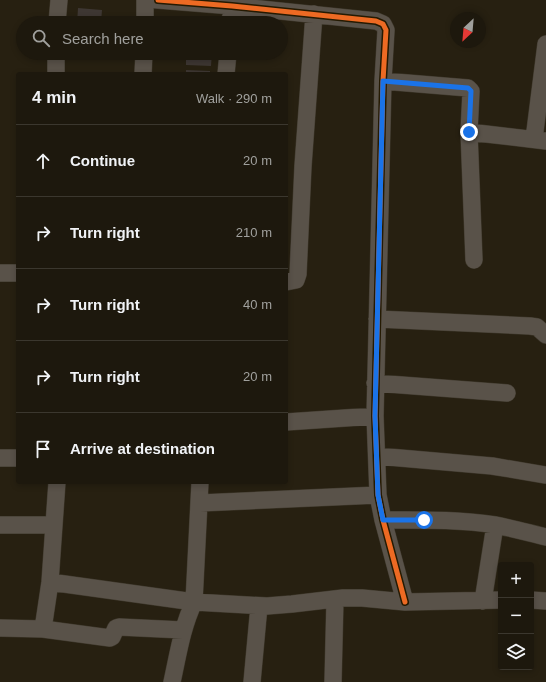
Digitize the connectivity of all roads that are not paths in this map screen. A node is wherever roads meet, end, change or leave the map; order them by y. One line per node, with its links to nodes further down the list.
1 (59, 0): 6 (street)
2 (145, 0): 7 (street)
3 (158, 0): 4 (street)
4 (232, 6): 5 (street); 8 (street)
5 (314, 14): 16 (street); 22 (street)
6 (58, 16)
7 (144, 16)
8 (231, 16)
9 (546, 44): 18 (street)
10 (56, 60): 13 (street)
11 (144, 60): 14 (street)
12 (227, 60): 15 (street)
13 (56, 72)
14 (144, 72)
15 (226, 72)
16 (383, 81): 17 (street); 23 (street)
17 (469, 132): 18 (street); 19 (street)
18 (540, 140)
19 (474, 260)
20 (0, 273): 21 (street)
21 (16, 273)
22 (288, 282)
23 (377, 319): 24 (street); 25 (street)
24 (546, 335)
25 (376, 383): 26 (street); 27 (street)
26 (507, 393)
27 (375, 416): 28 (street); 29 (street)
28 (288, 422)
29 (377, 456): 32 (street); 35 (street)
30 (0, 458): 31 (street)
31 (16, 458)
32 (546, 475)
33 (57, 484): 38 (street)
34 (200, 484): 36 (street)
35 (378, 495): 36 (street); 37 (street)
36 (200, 503): 48 (street)
37 (383, 520): 40 (street); 49 (street)
38 (54, 524): 39 (street); 42 (street)
39 (0, 525)
40 (495, 525): 41 (street); 46 (street)
41 (546, 537)
42 (50, 582): 48 (street); 52 (street)
43 (335, 599): 49 (street); 50 (street); 56 (street)
44 (498, 600): 46 (street)
45 (534, 600): 47 (street)
46 (483, 601): 49 (street)
47 (546, 601)
48 (194, 602): 50 (street); 53 (street)
49 (405, 602)
50 (259, 606): 55 (street)
51 (0, 628): 52 (street)
52 (43, 629): 53 (street)
53 (183, 630): 54 (street)
54 (172, 682)
55 (252, 682)
56 (333, 682)

